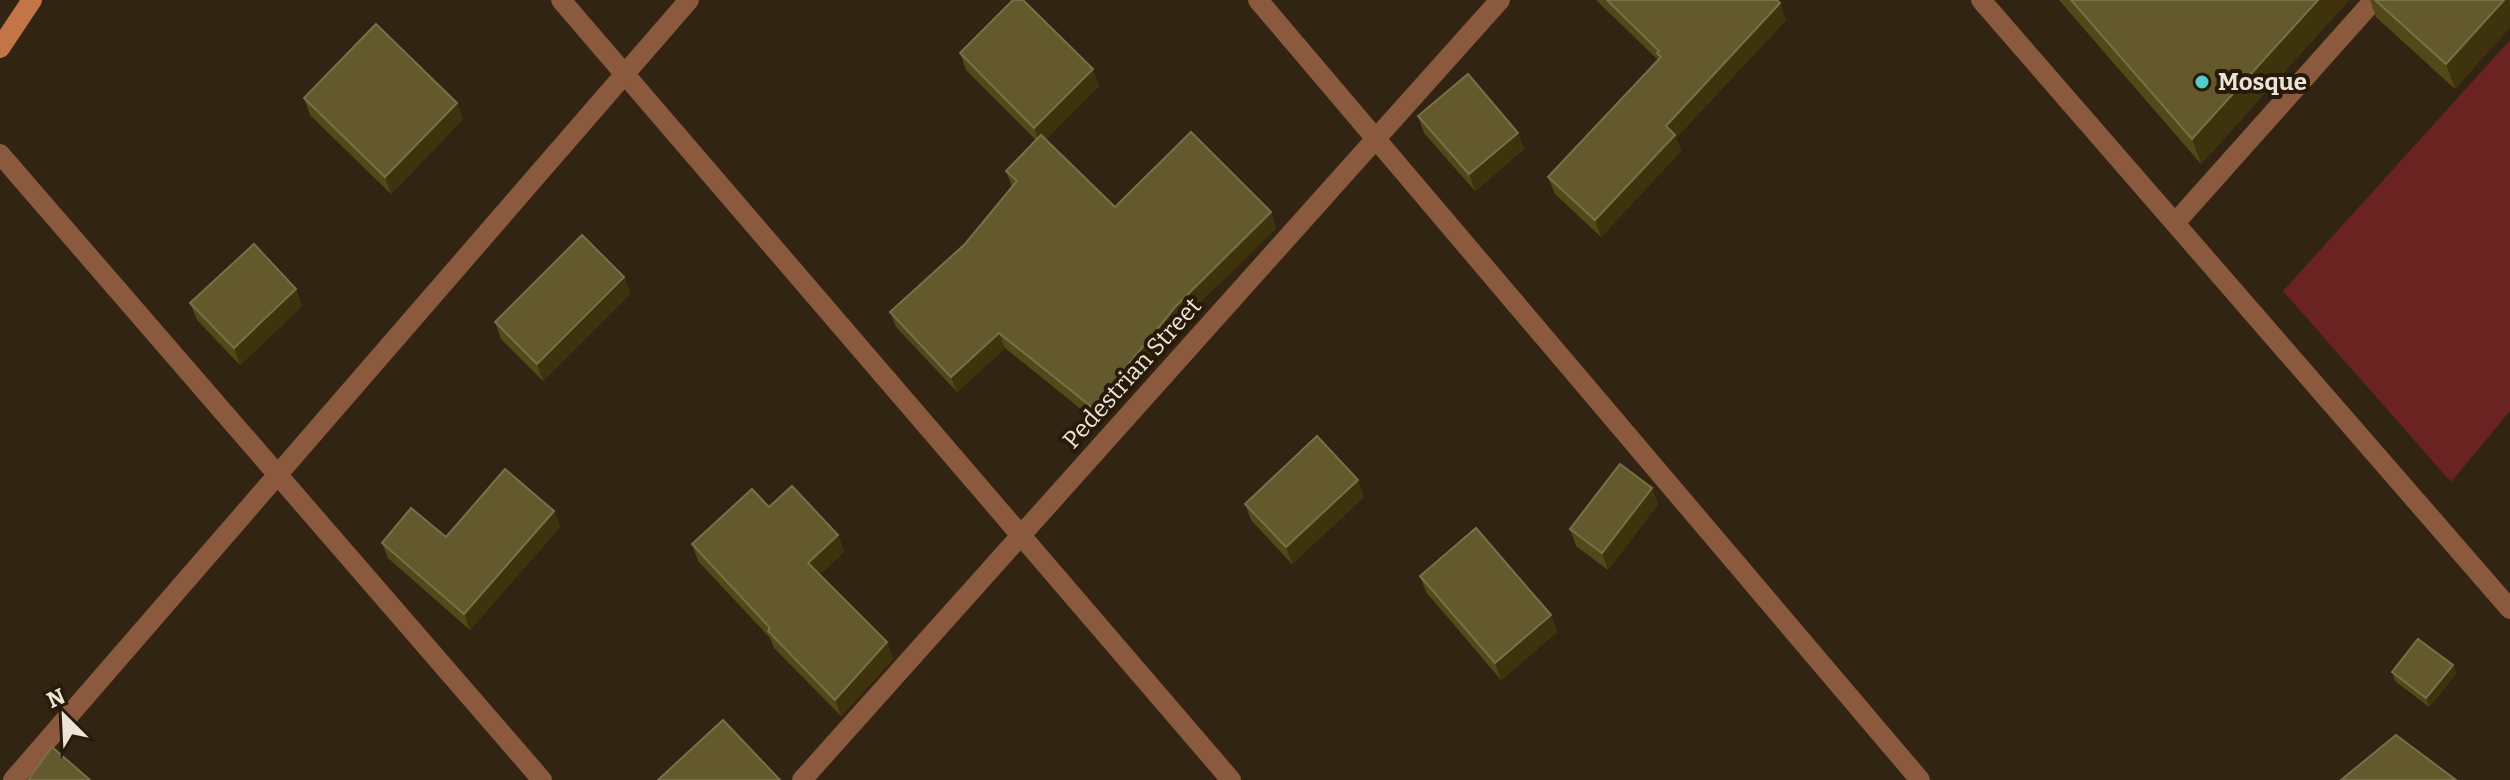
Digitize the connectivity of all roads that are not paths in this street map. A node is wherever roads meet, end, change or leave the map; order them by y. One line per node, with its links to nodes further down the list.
1 (32, 0): 8 (main road)
2 (561, 0): 9 (street)
3 (689, 0): 9 (street)
4 (1258, 0): 10 (street)
5 (1500, 0): 10 (street, Pedestrian Street)
6 (1981, 0): 12 (street)
7 (2374, 0): 12 (street)
8 (0, 48)
9 (625, 74): 13 (street); 14 (street)
10 (1376, 139): 14 (street, Pedestrian Street); 20 (street)
11 (0, 154): 13 (street)
12 (2175, 223): 15 (street)
13 (277, 475): 16 (street); 17 (street)
14 (1021, 536): 18 (street, Pedestrian Street); 19 (street)
15 (2510, 609)
16 (13, 780)
17 (542, 780)
18 (802, 780)
19 (1231, 780)
20 (1920, 780)

